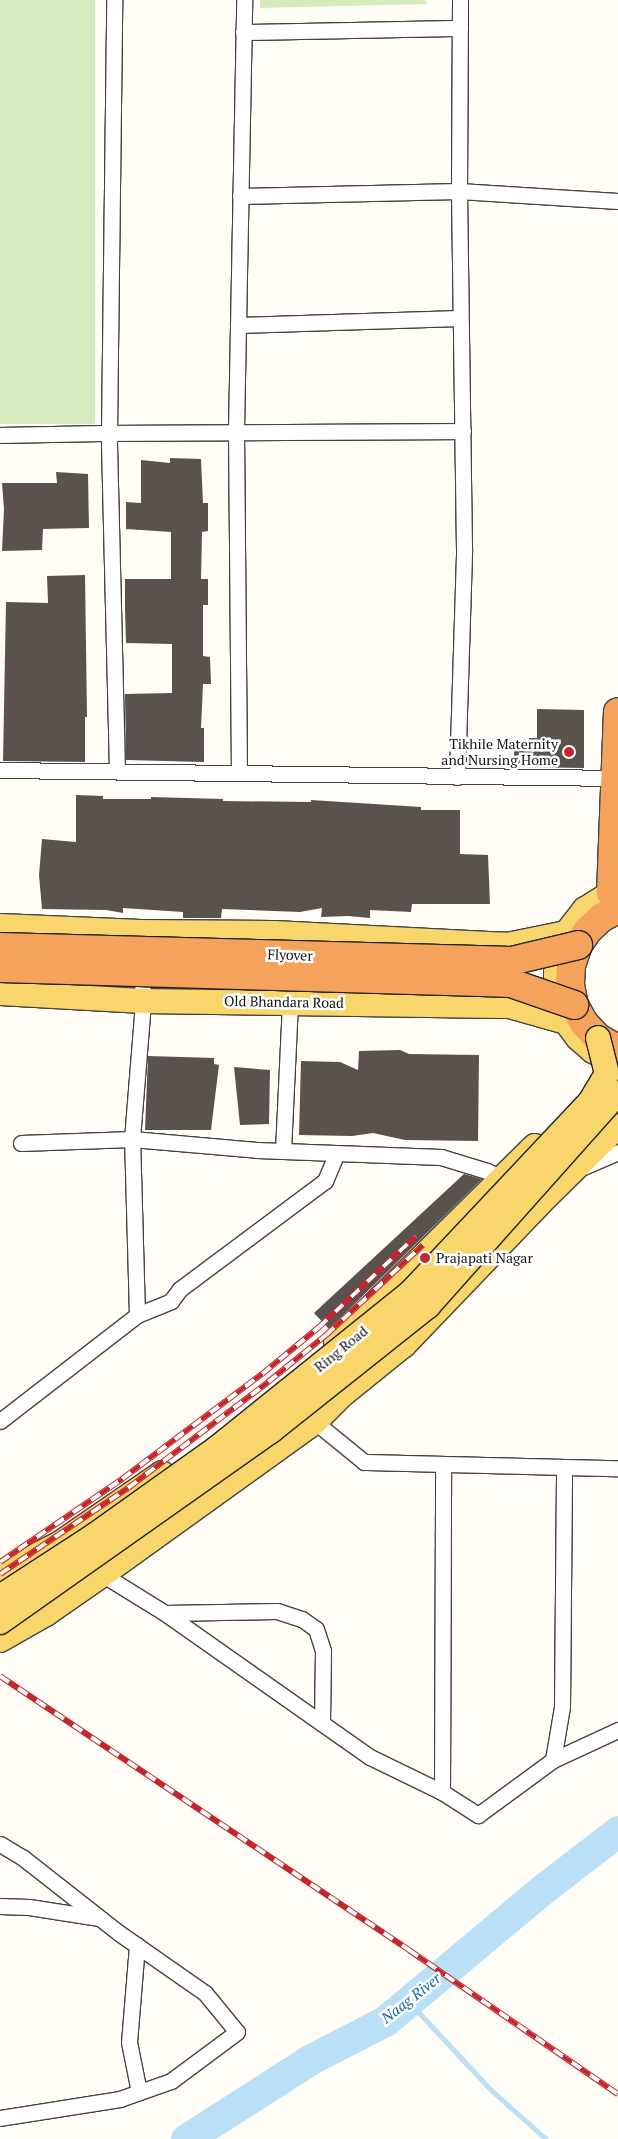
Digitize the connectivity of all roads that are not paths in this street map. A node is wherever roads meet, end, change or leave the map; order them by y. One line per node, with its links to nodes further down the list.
1 (114, 0): 13 (street)
2 (244, 0): 5 (street)
3 (460, 0): 4 (street)
4 (460, 28): 5 (street); 6 (street)
5 (243, 32): 7 (street)
6 (459, 191): 7 (street); 8 (street); 9 (street)
7 (240, 196): 10 (street)
8 (618, 200)
9 (460, 318): 10 (street); 12 (street)
10 (238, 325): 11 (street)
11 (236, 431): 12 (street); 13 (street); 18 (street)
12 (463, 431): 19 (street)
13 (109, 433): 14 (street); 17 (street)
14 (0, 435)
15 (618, 712): 20 (highway)
16 (0, 770): 17 (street)
17 (117, 771): 18 (street)
18 (239, 773): 19 (street)
19 (457, 777): 20 (street)
20 (616, 778): 21 (highway)
21 (616, 902): 24 (highway)
22 (0, 926): 23 (main road)
23 (141, 932): 24 (main road); 28 (street)
24 (572, 939): 25 (highway, Flyover, bridge); 30 (highway)
25 (0, 947)
26 (0, 968): 30 (highway, Flyover, bridge)
27 (0, 993): 28 (main road, Old Bhandara Road)
28 (143, 1001): 29 (main road, Old Bhandara Road); 35 (street)
29 (290, 1001): 30 (main road, Old Bhandara Road); 37 (street)
30 (570, 1013): 31 (highway)
31 (603, 1046): 32 (main road); 41 (main road, Ring Road); 51 (main road, Ring Road, bridge)
32 (618, 1064)
33 (618, 1093): 53 (main road, Ring Road, bridge)
34 (618, 1126): 40 (main road)
35 (132, 1139): 36 (street); 37 (street); 42 (street)
36 (21, 1143)
37 (283, 1151): 39 (street)
38 (618, 1152): 40 (street)
39 (338, 1153): 41 (street); 42 (street)
40 (569, 1173): 44 (main road)
41 (501, 1178): 48 (main road, Ring Road)
42 (137, 1315): 43 (street)
43 (0, 1422)
44 (315, 1422): 45 (street); 50 (main road)
45 (444, 1464): 46 (street); 58 (street)
46 (564, 1467): 47 (street); 57 (street)
47 (618, 1468)
48 (59, 1544): 49 (main road, Ring Road); 50 (street)
49 (0, 1574)
50 (102, 1576): 52 (street); 54 (main road)
51 (0, 1597)
52 (165, 1613): 55 (street); 55 (street)
53 (0, 1622)
54 (0, 1640)
55 (322, 1723): 58 (street)
56 (618, 1730): 57 (street)
57 (553, 1760): 58 (street)
58 (442, 1792)
59 (0, 1844): 61 (street)
60 (0, 1906): 61 (street)
61 (101, 1918): 62 (street)
62 (137, 1945): 63 (street); 63 (street)
63 (139, 2092): 64 (street)
64 (0, 2118)

